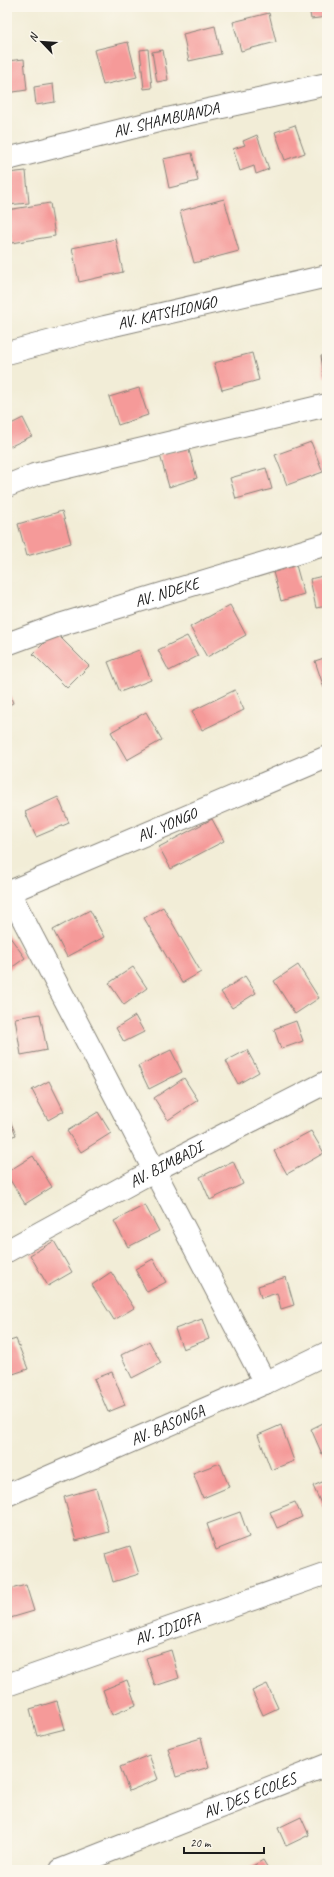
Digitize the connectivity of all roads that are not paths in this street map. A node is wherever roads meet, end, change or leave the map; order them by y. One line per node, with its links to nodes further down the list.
1 (327, 84): 2 (street, AV. SHAMBUANDA)
2 (7, 159)
3 (327, 276): 4 (street, AV. KATSHIONGO)
4 (7, 353)
5 (327, 405): 6 (street)
6 (7, 486)
7 (327, 544): 8 (street, AV. NDEKE)
8 (7, 644)
9 (327, 757): 10 (street, AV. YONGO)
10 (8, 892): 12 (street)
11 (327, 1082): 12 (street, AV. BIMBADI)
12 (153, 1171): 13 (street, AV. BIMBADI); 15 (street)
13 (7, 1251)
14 (327, 1353): 15 (street, AV. BASONGA)
15 (265, 1383): 16 (street, AV. BASONGA)
16 (7, 1495)
17 (327, 1573): 18 (street, AV. IDIOFA)
18 (7, 1685)
19 (327, 1765): 20 (street, AV. DES ECOLES)
20 (61, 1870)

